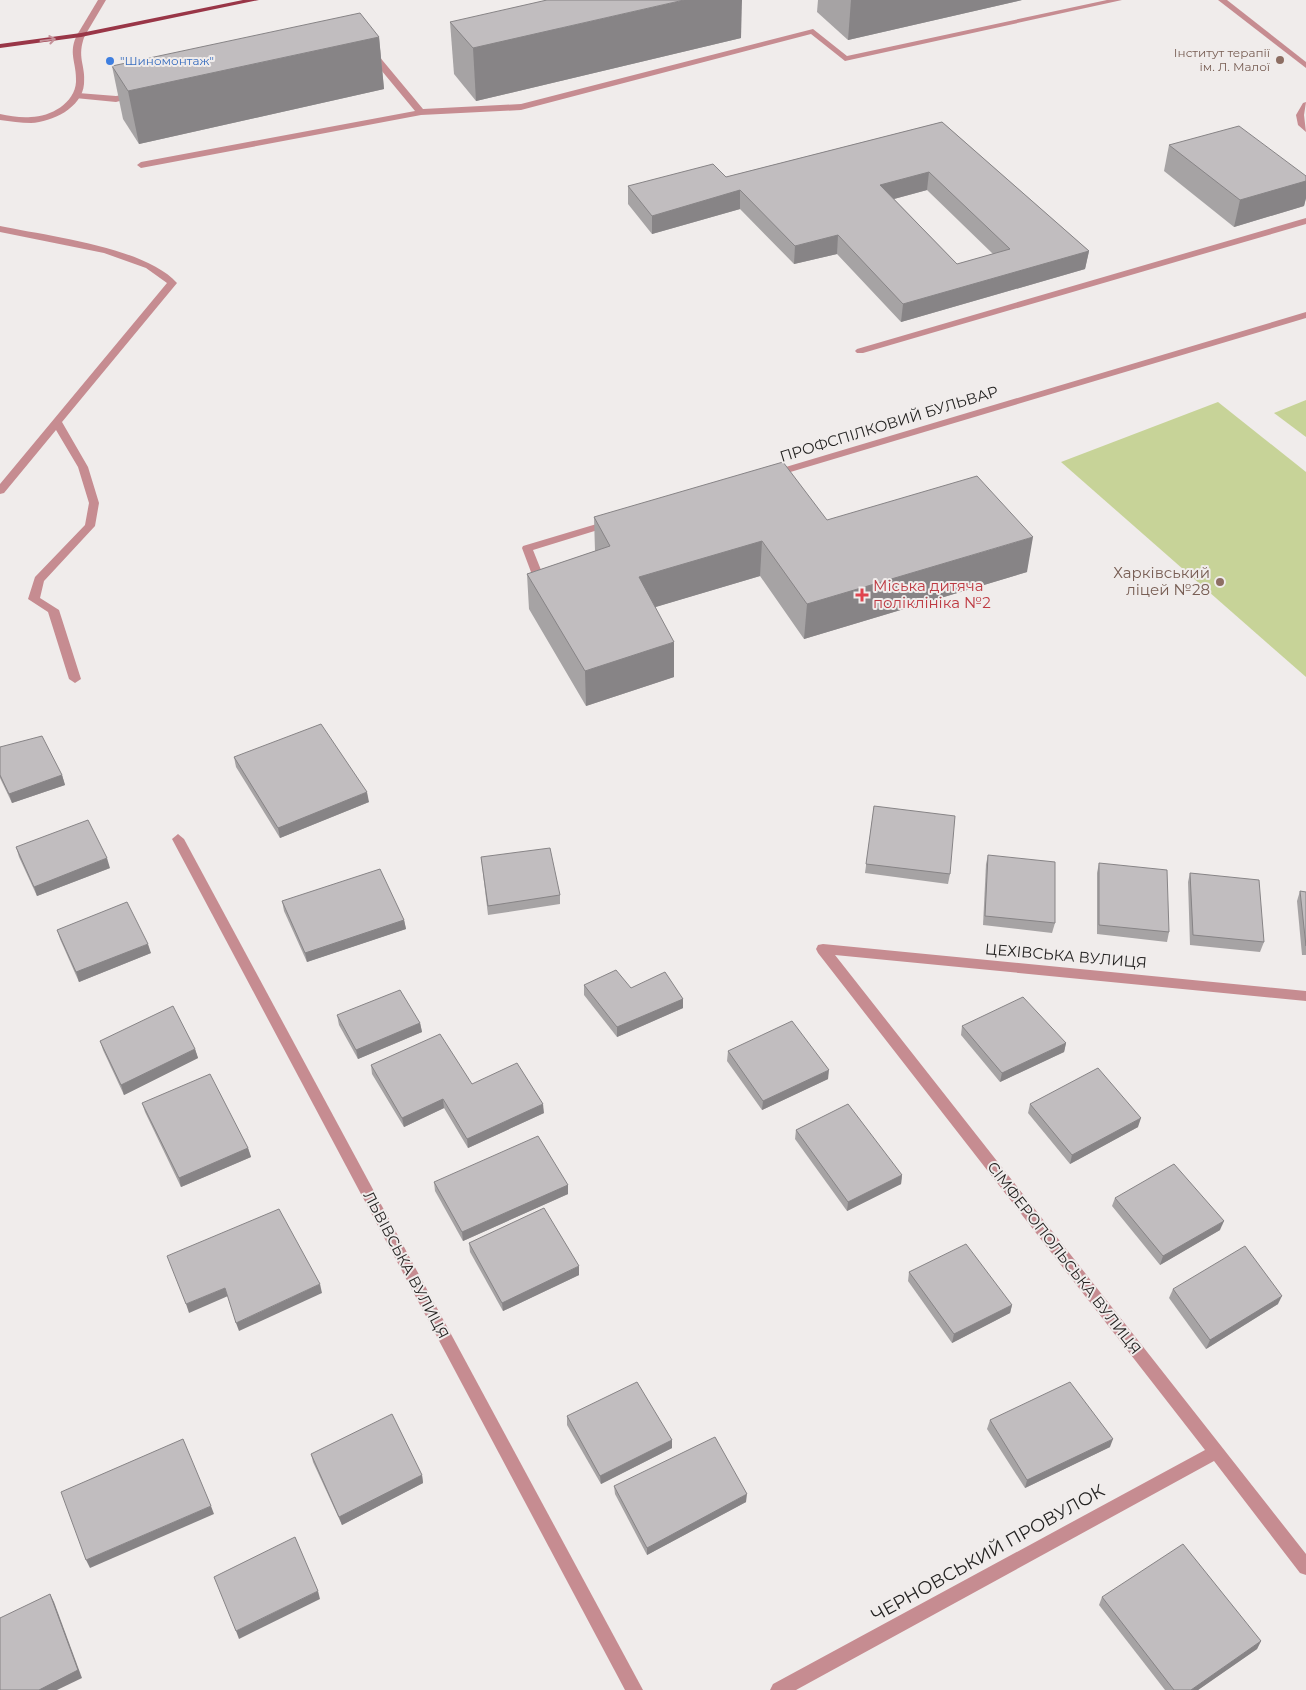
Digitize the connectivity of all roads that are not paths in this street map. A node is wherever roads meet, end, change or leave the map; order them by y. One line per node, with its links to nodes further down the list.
1 (102, 0): 5 (street)
2 (255, 0): 5 (main road)
3 (1118, 0): 12 (street)
4 (1222, 0): 8 (street)
5 (81, 35): 6 (main road, one-way to 5); 10 (street)
6 (0, 46)
7 (364, 46): 12 (street)
8 (1306, 66)
9 (142, 95): 10 (street)
10 (78, 96): 13 (street)
11 (1306, 105): 14 (street)
12 (421, 112): 15 (street)
13 (0, 117)
14 (1306, 128)
15 (141, 165)
16 (1306, 221): 19 (street)
17 (1, 234): 20 (street)
18 (1306, 315): 21 (street, ПРОФСПІЛКОВИЙ БУЛЬВАР)
19 (860, 350)
20 (57, 422): 22 (street); 25 (street)
21 (765, 476)
22 (0, 491)
23 (618, 520): 24 (street)
24 (543, 592)
25 (75, 679)
26 (178, 839): 31 (street, ЛЬВІВСЬКА ВУЛИЦЯ)
27 (823, 949): 28 (street, ЦЕХІВСЬКА ВУЛИЦЯ); 29 (street, СІМФЕРОПОЛЬСЬКА ВУЛИЦЯ)
28 (1306, 996)
29 (1216, 1452): 30 (street, СІМФЕРОПОЛЬСЬКА ВУЛИЦЯ); 32 (street, ЧЕРНОВСЬКИЙ ПРОВУЛОК)
30 (1306, 1567)
31 (634, 1690)
32 (779, 1690)

